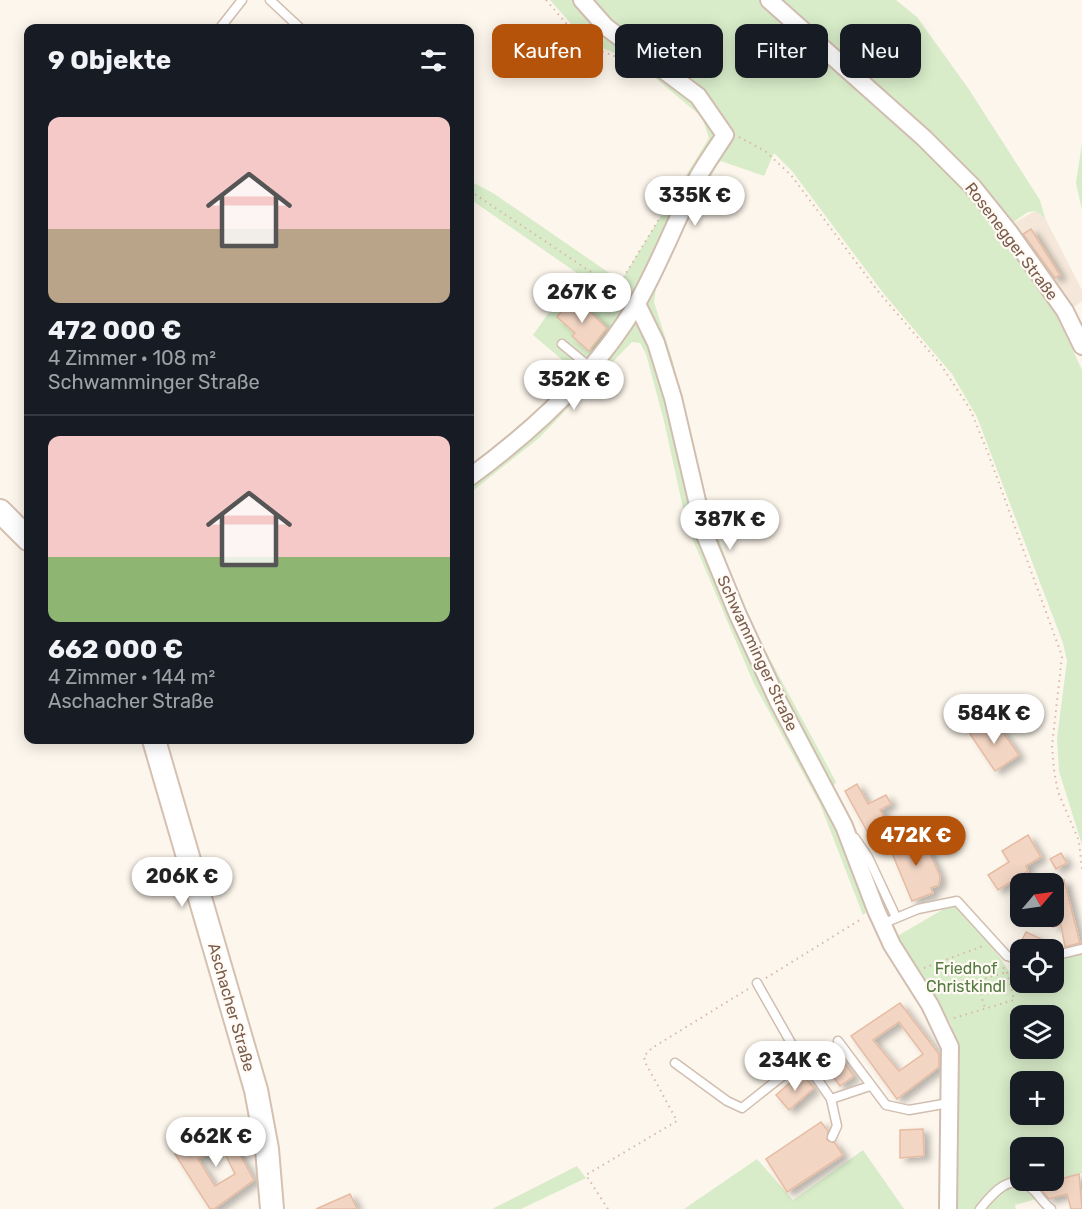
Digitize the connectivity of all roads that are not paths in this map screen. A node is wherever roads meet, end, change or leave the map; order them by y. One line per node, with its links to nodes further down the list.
1 (242, 0): 5 (lane)
2 (270, 0): 6 (lane)
3 (582, 0): 7 (street)
4 (769, 0): 9 (street, Rosenegger Straße)
5 (223, 24)
6 (296, 24)
7 (636, 304): 10 (street); 15 (street, Schwamminger Straße)
8 (562, 344): 10 (lane)
9 (1082, 346)
10 (591, 368): 11 (street)
11 (474, 474)
12 (0, 511): 13 (street)
13 (24, 535)
14 (155, 744): 27 (street, Aschacher Straße)
15 (884, 917): 18 (lane); 25 (street, Schwamminger Straße)
16 (1082, 949): 17 (lane)
17 (1064, 953)
18 (1010, 957)
19 (757, 983): 22 (lane)
20 (838, 1041): 23 (lane)
21 (675, 1063): 22 (lane)
22 (803, 1064): 24 (lane)
23 (870, 1086): 24 (lane); 25 (lane)
24 (831, 1100): 26 (lane)
25 (949, 1103): 28 (street, Schwamminger Straße)
26 (831, 1137)
27 (272, 1209)
28 (948, 1209)
29 (980, 1209): 30 (lane)
30 (1051, 1209)

